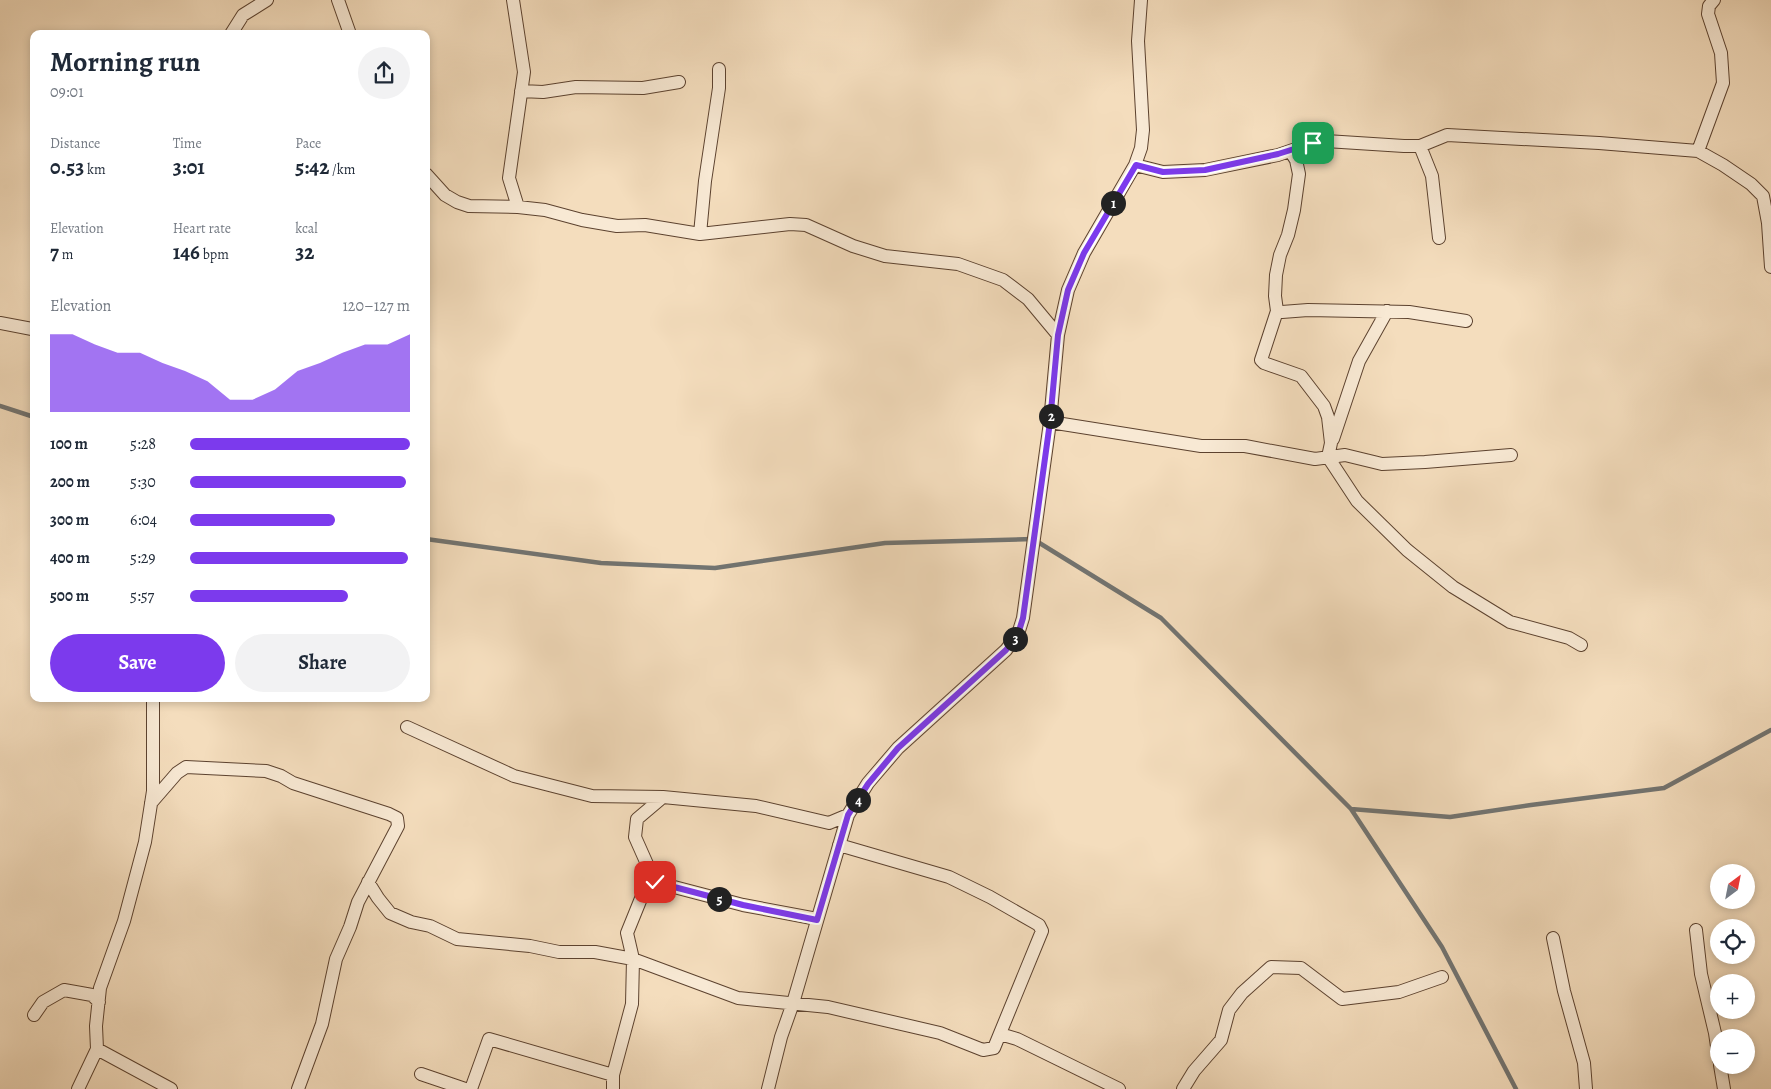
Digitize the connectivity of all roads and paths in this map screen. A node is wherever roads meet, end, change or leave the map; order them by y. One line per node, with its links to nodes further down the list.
1 (267, 0): 6 (street)
2 (338, 0): 7 (street)
3 (513, 0): 10 (street)
4 (1141, 0): 14 (street)
5 (1714, 0): 13 (street)
6 (234, 30)
7 (349, 30)
8 (719, 69): 17 (street)
9 (679, 82): 10 (street)
10 (521, 91): 16 (street)
11 (1420, 146): 12 (street); 13 (street); 18 (street)
12 (1290, 151): 14 (street); 20 (street)
13 (1698, 151): 19 (street)
14 (1136, 165): 25 (street)
15 (430, 179): 16 (street)
16 (518, 207): 17 (street)
17 (700, 234): 25 (street)
18 (1439, 238)
19 (1771, 267)
20 (1277, 311): 21 (street); 27 (street)
21 (1387, 311): 22 (street); 27 (street)
22 (1466, 321)
23 (0, 323): 24 (street)
24 (30, 331)
25 (1058, 335): 26 (street)
26 (1050, 422): 29 (street); 35 (street)
27 (1331, 443): 29 (street)
28 (1510, 455): 29 (street)
29 (1328, 457): 30 (street)
30 (1581, 645)
31 (153, 702): 34 (street)
32 (407, 727): 33 (street)
33 (663, 797): 35 (street); 38 (street)
34 (152, 803): 37 (street); 44 (street)
35 (848, 815): 36 (street)
36 (839, 845): 39 (street); 48 (street)
37 (368, 882): 42 (street); 57 (street)
38 (655, 882): 39 (street); 42 (street)
39 (817, 920): 45 (street)
40 (1696, 930): 47 (street)
41 (1553, 938): 62 (street)
42 (633, 959): 45 (street); 52 (street)
43 (1442, 977): 54 (street)
44 (99, 1002): 46 (street); 49 (street)
45 (793, 1003): 48 (street); 61 (street)
46 (34, 1015)
47 (1714, 1029)
48 (1000, 1034): 53 (street)
49 (97, 1049): 55 (street); 56 (street)
50 (421, 1074): 58 (street)
51 (1722, 1074): 63 (street)
52 (613, 1075): 59 (street); 60 (street)
53 (1116, 1088)
54 (1188, 1088)
55 (78, 1089)
56 (171, 1089)
57 (298, 1089)
58 (464, 1089)
59 (471, 1089)
60 (612, 1089)
61 (768, 1089)
62 (1586, 1089)
63 (1724, 1089)

